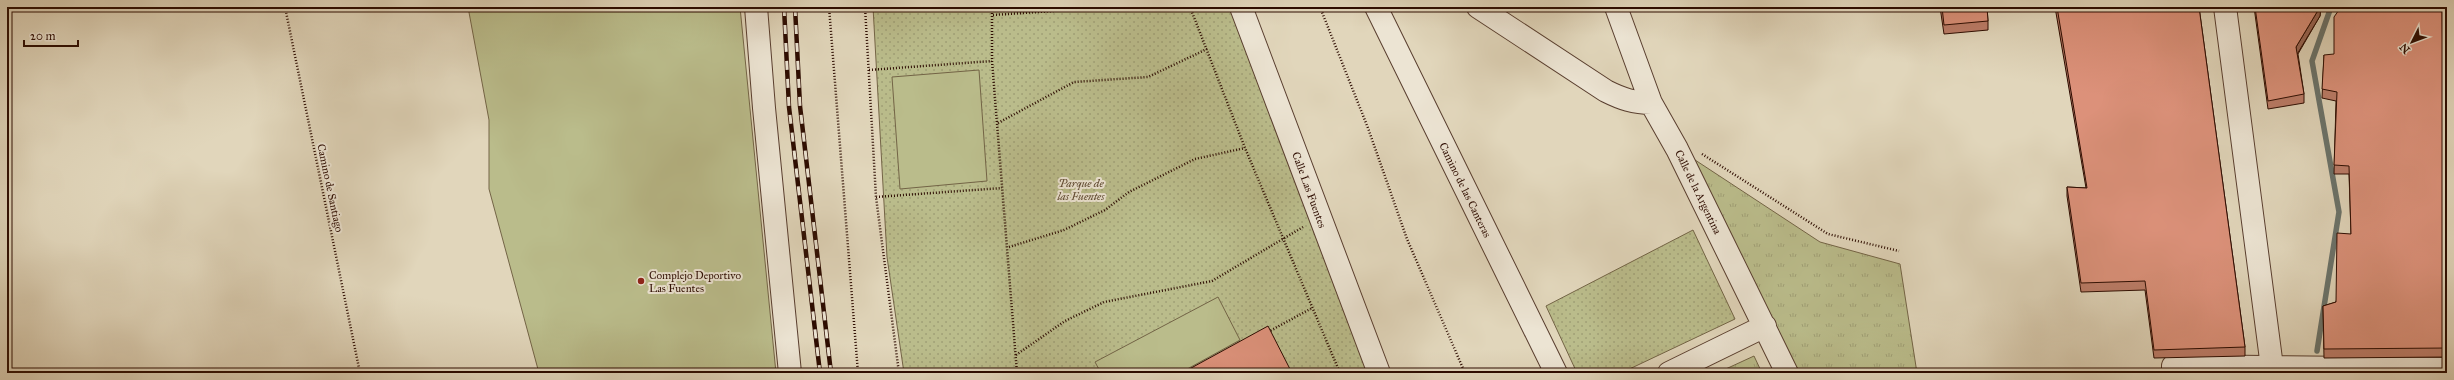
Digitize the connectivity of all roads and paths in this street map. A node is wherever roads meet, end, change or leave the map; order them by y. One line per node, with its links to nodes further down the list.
1 (285, 7): 34 (path, Camino de Santiago)
2 (756, 7): 35 (street)
3 (829, 7): 36 (path)
4 (865, 7): 17 (path)
5 (992, 7): 14 (path)
6 (1114, 7): 14 (path)
7 (1190, 7): 15 (path)
8 (1241, 7): 24 (street, Calle Las Fuentes)
9 (1320, 7): 41 (path)
10 (1376, 7): 42 (street, Camino de las Canteras)
11 (1478, 7): 18 (street)
12 (1616, 7): 18 (street, Calle de la Argentina)
13 (2225, 7): 32 (street)
14 (993, 15): 16 (path)
15 (1207, 49): 19 (path); 20 (path)
16 (992, 61): 17 (path); 19 (path)
17 (869, 70): 23 (path)
18 (1651, 103): 29 (street, Calle de la Argentina)
19 (998, 124): 22 (path)
20 (1245, 148): 25 (path); 26 (path)
21 (1695, 150): 27 (path)
22 (1002, 188): 23 (path); 26 (path)
23 (876, 196): 37 (path)
24 (1320, 218): 25 (path); 40 (street, Calle Las Fuentes)
25 (1284, 238): 28 (path); 31 (path)
26 (1009, 247): 31 (path)
27 (1899, 251)
28 (1312, 308): 30 (path); 39 (path)
29 (1764, 326): 43 (street); 44 (street, Calle de la Argentina)
30 (1265, 333)
31 (1016, 355): 38 (path)
32 (2272, 367): 33 (street); 45 (street)
33 (2447, 369)
34 (360, 373)
35 (790, 373)
36 (858, 373)
37 (899, 373)
38 (1017, 373)
39 (1340, 373)
40 (1379, 373)
41 (1465, 373)
42 (1556, 373)
43 (1669, 373)
44 (1787, 373)
45 (2173, 373)

